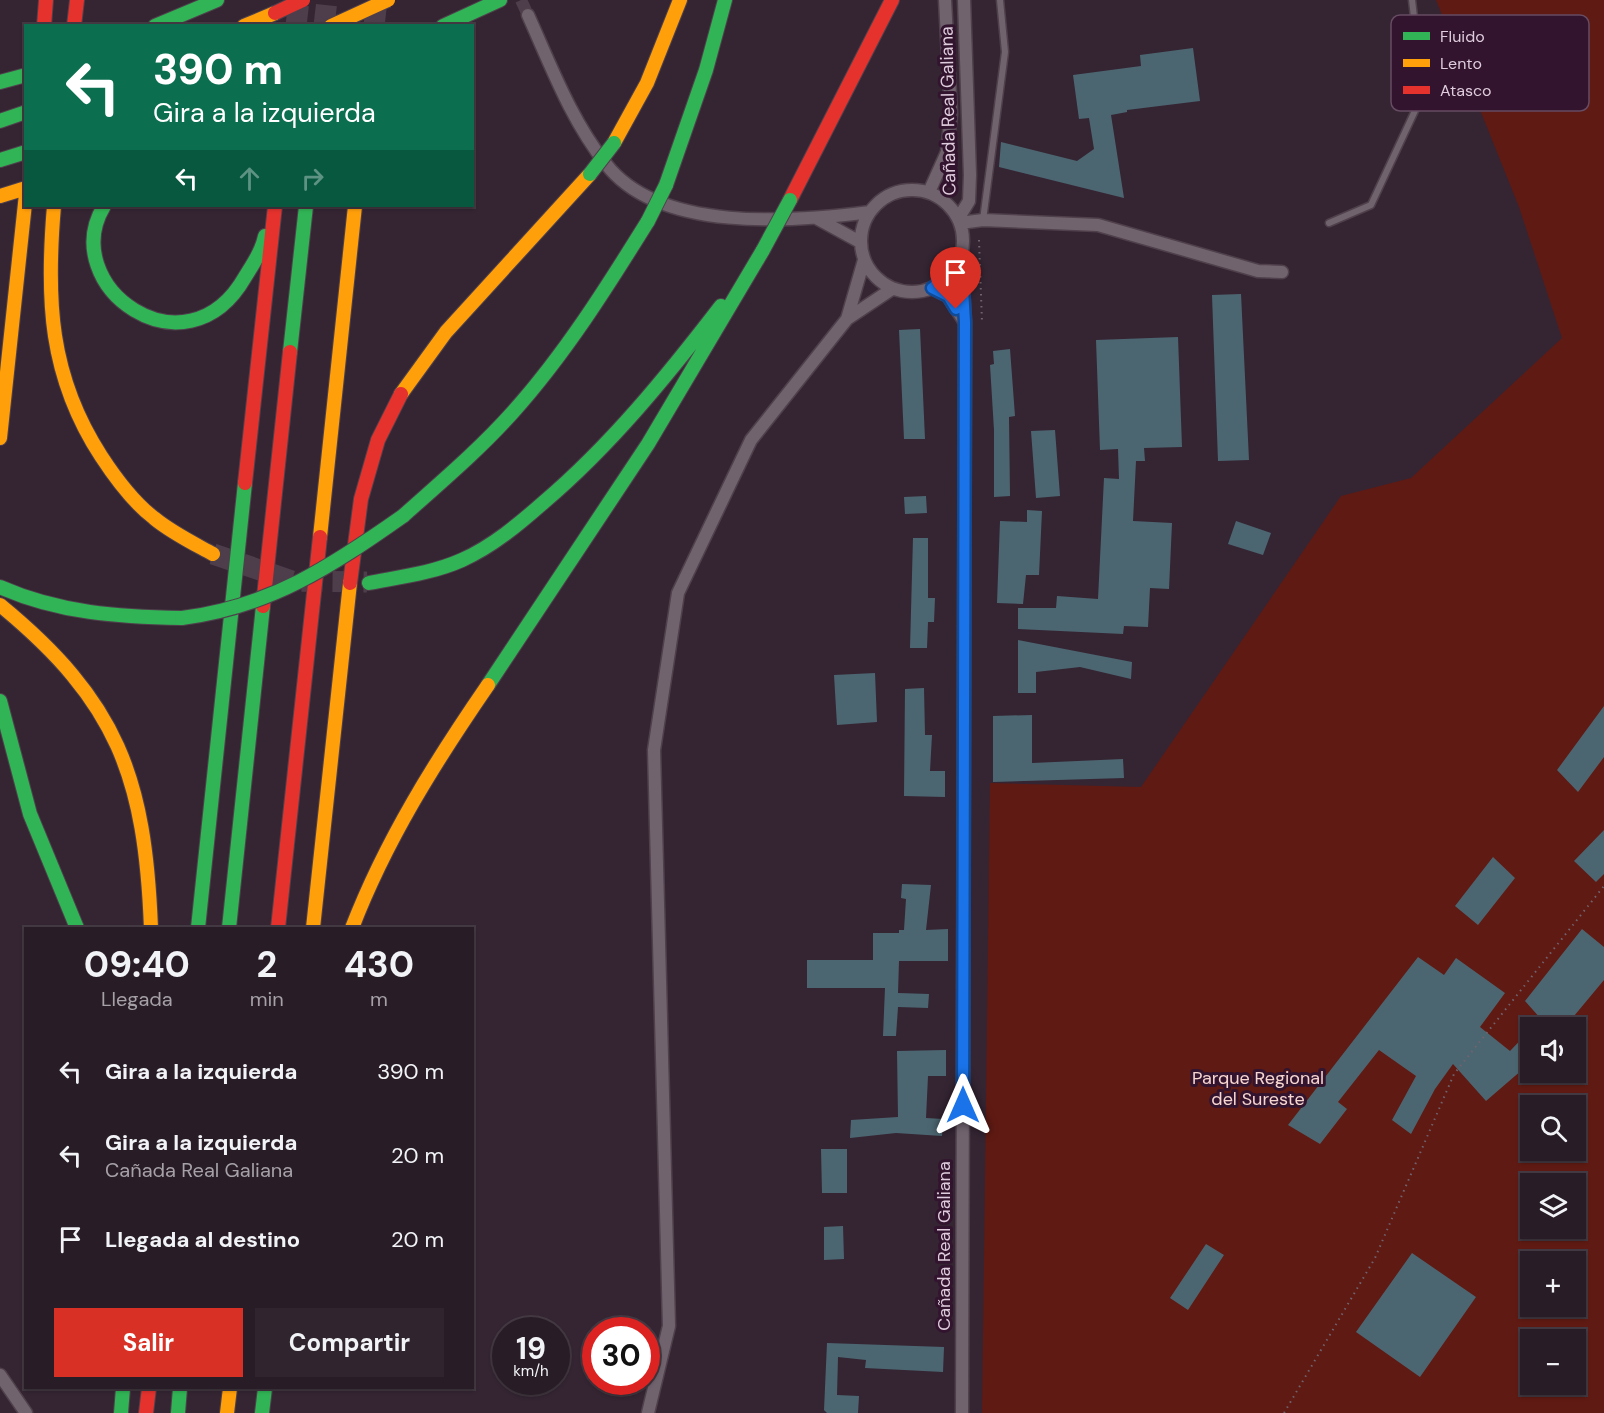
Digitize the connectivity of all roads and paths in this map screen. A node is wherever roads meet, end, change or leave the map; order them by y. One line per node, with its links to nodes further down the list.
1 (46, 0): 16 (main road)
2 (77, 0): 17 (main road)
3 (217, 0): 18 (main road)
4 (303, 0): 19 (main road, bridge)
5 (388, 0): 20 (main road, bridge)
6 (500, 0): 21 (main road)
7 (680, 0): 65 (main road, bridge)
8 (725, 0): 56 (main road, bridge)
9 (892, 0): 44 (main road, bridge)
10 (964, 0): 40 (street, Cañada Real Galiana)
11 (1000, 0): 39 (lane)
12 (1412, 0): 15 (lane)
13 (945, 1): 28 (street, Cañada Real Galiana)
14 (528, 15): 38 (street)
15 (1414, 15)
16 (44, 24)
17 (74, 24)
18 (159, 24)
19 (249, 24)
20 (335, 24)
21 (446, 24)
22 (24, 76): 23 (main road)
23 (0, 82)
24 (1415, 111): 41 (lane)
25 (21, 114): 26 (main road)
26 (0, 121)
27 (24, 189): 29 (main road)
28 (929, 192): 37 (street); 40 (street)
29 (4, 195)
30 (25, 207): 53 (main road)
31 (54, 207): 54 (main road)
32 (103, 207): 33 (main road)
33 (273, 207)
34 (273, 207): 62 (main road)
35 (306, 207): 63 (main road)
36 (355, 207): 64 (main road)
37 (870, 212): 38 (street); 43 (street)
38 (818, 219): 43 (street)
39 (983, 220): 40 (street); 47 (street)
40 (959, 221): 45 (street)
41 (1329, 223)
42 (980, 240): 52 (path)
43 (860, 242): 46 (street)
44 (763, 250): 55 (main road); 66 (main road)
45 (961, 256): 48 (street); 51 (street, Cañada Real Galiana)
46 (864, 260): 49 (street); 50 (street)
47 (1282, 272)
48 (932, 288): 49 (street); 51 (street)
49 (892, 289): 50 (street)
50 (846, 319): 79 (street)
51 (965, 322): 80 (street, Cañada Real Galiana)
52 (982, 322)
53 (0, 438)
54 (213, 554)
55 (369, 583)
56 (6, 590)
57 (0, 604): 61 (main road)
58 (0, 701): 60 (main road)
59 (1604, 886): 81 (path)
60 (76, 927)
61 (151, 927)
62 (198, 927)
63 (229, 927)
64 (279, 927)
65 (313, 927)
66 (352, 927)
67 (0, 1375): 73 (street)
68 (123, 1389): 74 (main road)
69 (149, 1389): 75 (main road)
70 (180, 1389): 76 (main road)
71 (230, 1389): 77 (main road)
72 (265, 1389): 78 (main road)
73 (26, 1413)
74 (121, 1413)
75 (146, 1413)
76 (178, 1413)
77 (227, 1413)
78 (262, 1413)
79 (648, 1413)
80 (962, 1413)
81 (1284, 1413)

